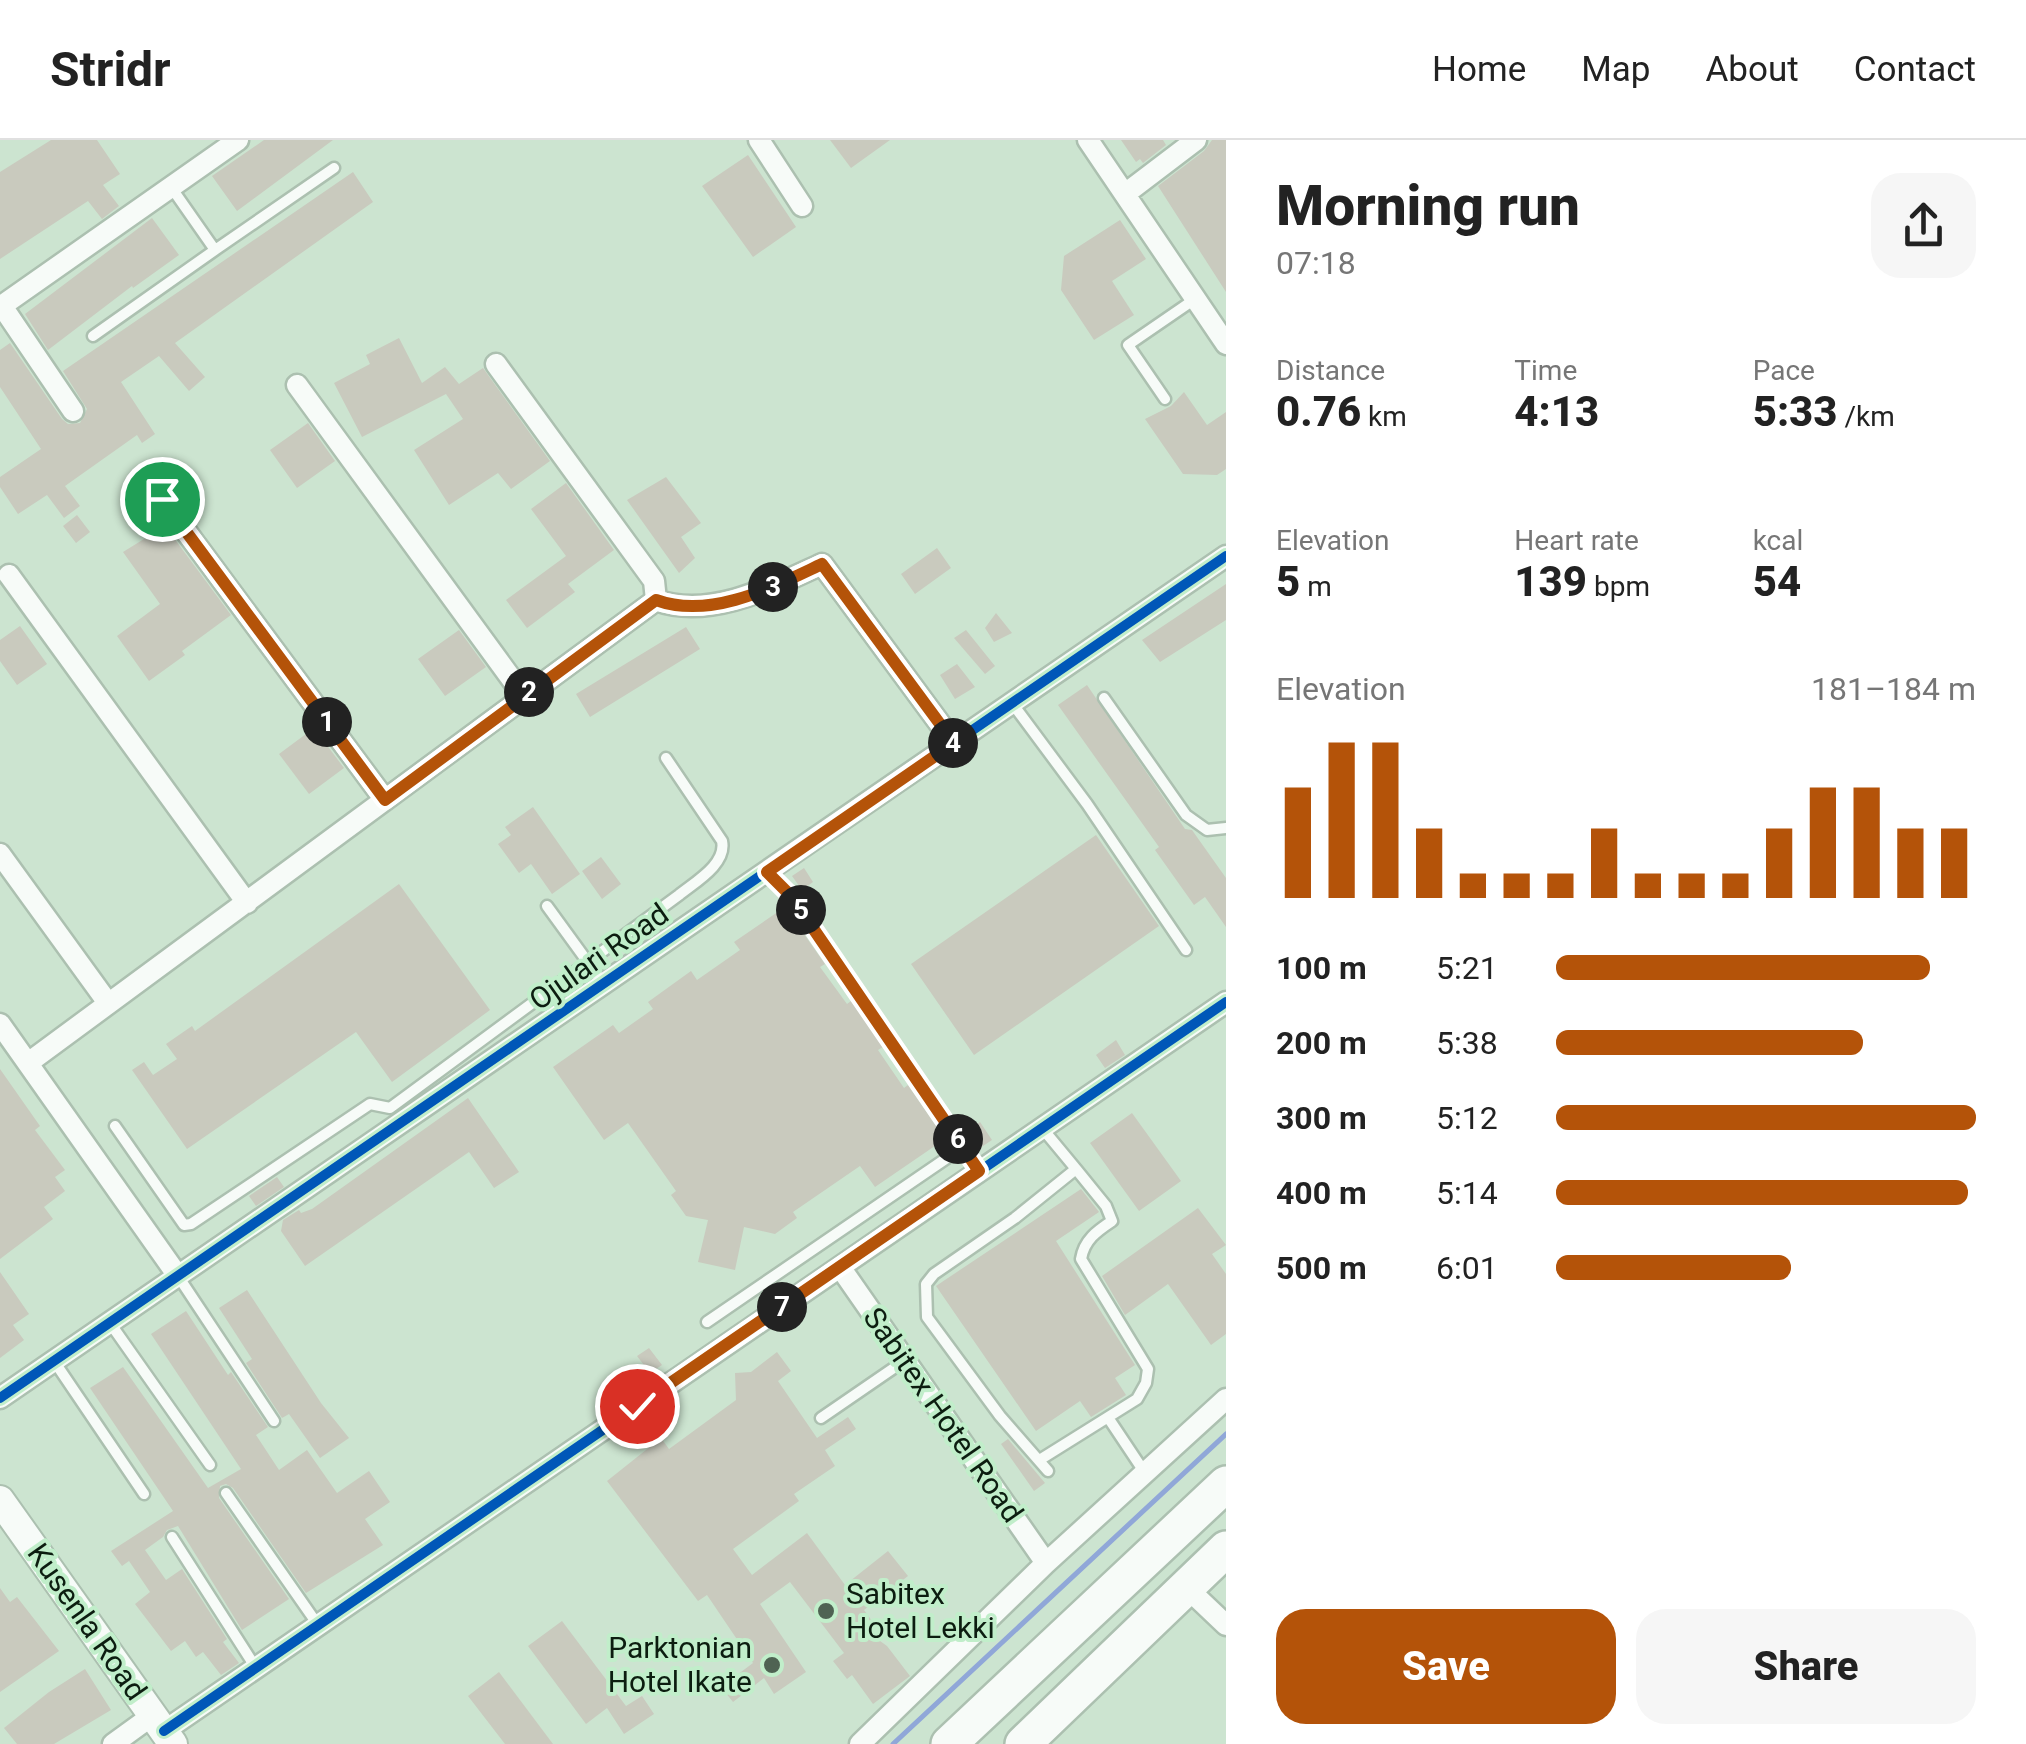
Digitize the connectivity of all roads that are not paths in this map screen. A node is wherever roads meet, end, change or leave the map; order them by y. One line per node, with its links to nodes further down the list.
1 (238, 140): 6 (street)
2 (758, 140): 8 (street)
3 (1088, 140): 7 (street)
4 (1196, 140): 7 (street)
5 (334, 168): 9 (lane)
6 (171, 187): 9 (lane); 11 (street)
7 (1125, 194): 10 (street)
8 (802, 206)
9 (215, 250): 12 (lane)
10 (1195, 299): 13 (street); 16 (lane)
11 (1, 307): 17 (street)
12 (93, 336)
13 (1226, 344)
14 (496, 364): 21 (street)
15 (297, 385): 22 (street)
16 (1165, 399)
17 (73, 411)
18 (162, 499): 27 (street)
19 (1226, 556): 24 (street, Ojulari Road)
20 (9, 575): 31 (street)
21 (656, 600): 22 (street); 25 (street)
22 (524, 696): 27 (street)
23 (1104, 698): 28 (lane)
24 (1012, 703): 25 (street, Ojulari Road); 33 (lane)
25 (954, 743): 30 (street, Ojulari Road)
26 (666, 758): 34 (lane)
27 (385, 800): 31 (street)
28 (1226, 828)
29 (0, 854): 37 (street)
30 (767, 872): 35 (street, Ojulari Road); 42 (lane)
31 (248, 902): 37 (street)
32 (547, 906): 34 (lane)
33 (1186, 950)
34 (588, 962): 35 (lane); 40 (lane)
35 (604, 984): 46 (street, Ojulari Road)
36 (1226, 1002): 41 (street)
37 (108, 1003): 39 (street)
38 (0, 1024): 39 (street)
39 (28, 1063): 46 (street)
40 (115, 1126)
41 (1042, 1128): 43 (lane); 44 (street)
42 (963, 1147): 44 (lane); 47 (lane)
43 (1076, 1169): 54 (lane); 56 (lane)
44 (979, 1171): 45 (street)
45 (840, 1266): 49 (street, Sabitex Hotel Road); 68 (street)
46 (178, 1276): 48 (street, Ojulari Road); 55 (lane)
47 (706, 1322)
48 (110, 1323): 50 (street, Ojulari Road); 57 (lane)
49 (905, 1360): 53 (lane); 66 (street, Sabitex Hotel Road)
50 (54, 1361): 51 (street, Ojulari Road); 62 (lane)
51 (0, 1398)
52 (1226, 1399): 59 (street)
53 (821, 1418)
54 (1109, 1419): 56 (lane); 59 (lane)
55 (274, 1420)
56 (1041, 1459): 58 (lane)
57 (210, 1466)
58 (1048, 1471)
59 (1144, 1473): 66 (street)
60 (1226, 1484): 74 (highway)
61 (226, 1493): 68 (lane)
62 (144, 1494)
63 (0, 1500): 71 (main road, Kusenla Road)
64 (172, 1537): 70 (lane)
65 (1226, 1549): 67 (highway)
66 (1046, 1563): 73 (street)
67 (1186, 1588): 69 (street); 75 (highway)
68 (318, 1625): 70 (street)
69 (1226, 1626)
70 (256, 1668): 71 (street)
71 (163, 1730): 72 (street)
72 (113, 1744)
73 (860, 1744)
74 (948, 1744)
75 (1023, 1744)

